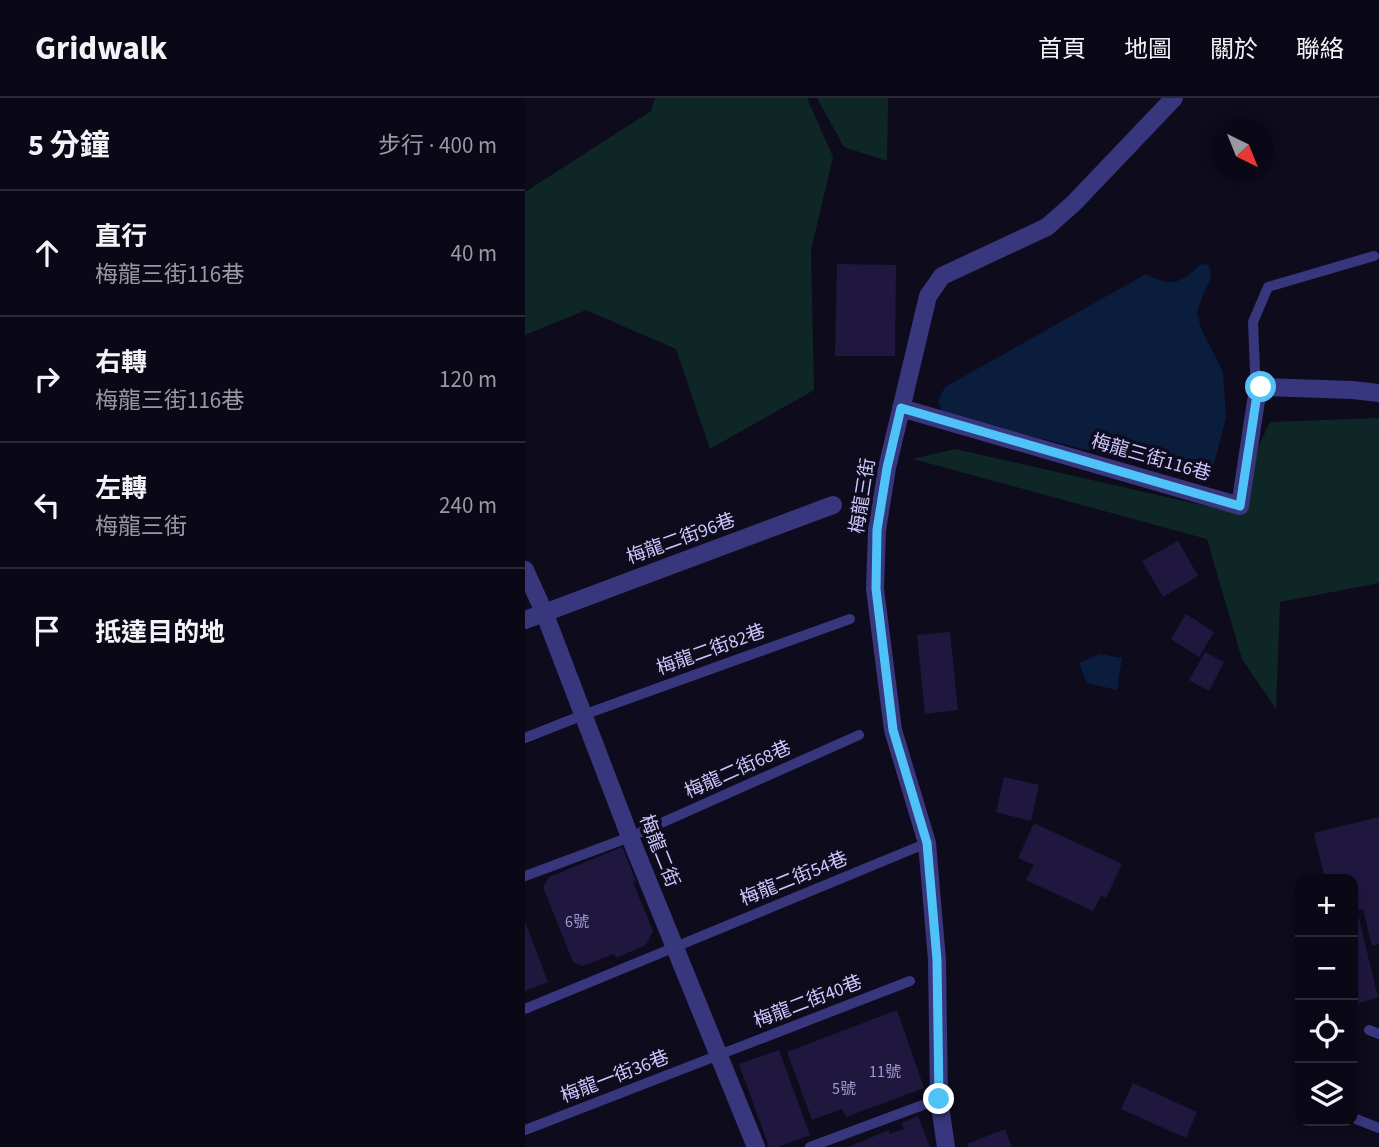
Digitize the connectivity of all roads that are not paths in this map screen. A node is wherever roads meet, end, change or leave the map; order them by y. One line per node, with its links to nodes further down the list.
1 (1174, 98): 5 (street, 梅龍三街)
2 (1374, 256): 4 (lane)
3 (1379, 393): 4 (street)
4 (1256, 401): 5 (street, 梅龍三街116巷)
5 (901, 408): 15 (street, 梅龍三街)
6 (833, 505): 8 (street, 梅龍二街96巷)
7 (525, 570): 8 (street, 梅龍二街)
8 (544, 612): 10 (street, 梅龍二街96巷); 11 (street, 梅龍二街)
9 (850, 619): 11 (lane, 梅龍二街82巷)
10 (525, 620)
11 (583, 715): 13 (lane, 梅龍二街82巷); 14 (street, 梅龍二街)
12 (859, 735): 14 (lane, 梅龍二街68巷)
13 (525, 738)
14 (630, 837): 16 (lane, 梅龍二街68巷); 17 (street, 梅龍二街)
15 (927, 843): 17 (lane, 梅龍二街54巷); 21 (street, 梅龍三街)
16 (525, 876)
17 (675, 947): 19 (lane, 梅龍二街54巷); 20 (street, 梅龍二街)
18 (910, 981): 20 (lane, 梅龍二街40巷)
19 (525, 1009)
20 (718, 1056): 24 (lane, 梅龍一街36巷); 25 (street, 梅龍二街)
21 (939, 1099): 26 (lane); 27 (street, 梅龍三街)
22 (1358, 1120): 23 (lane)
23 (1379, 1128)
24 (525, 1130)
25 (756, 1147)
26 (810, 1147)
27 (946, 1147)

